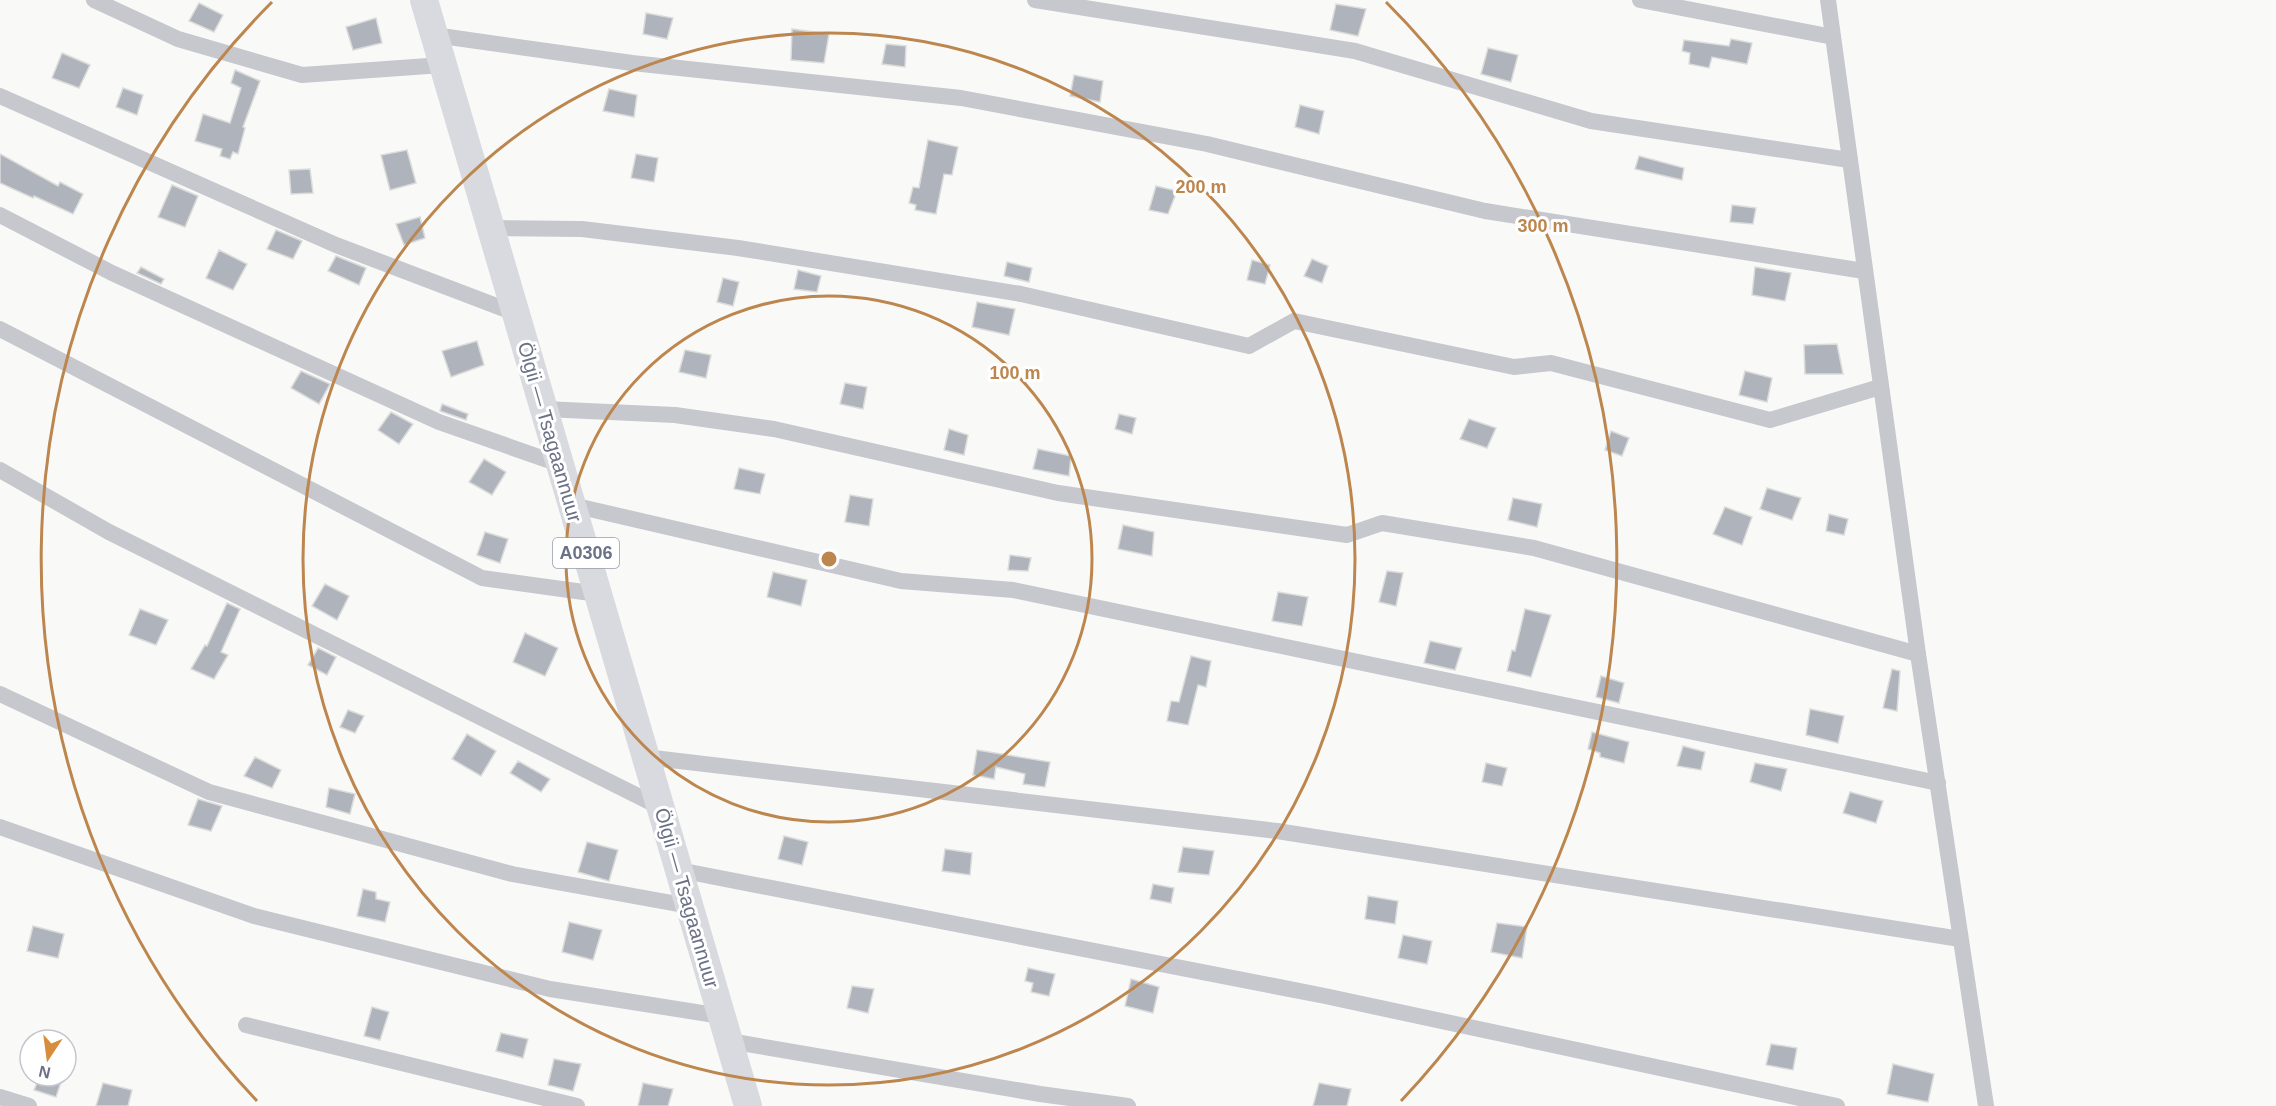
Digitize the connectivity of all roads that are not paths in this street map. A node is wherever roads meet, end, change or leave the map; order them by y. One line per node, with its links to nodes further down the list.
1 (94, 0): 8 (street)
2 (424, 0): 6 (highway, Ölgii — Tsagaannuur / A0306)
3 (1035, 0): 10 (street)
4 (1640, 0): 7 (street)
5 (1828, 0): 7 (street)
6 (434, 35): 8 (highway, Ölgii — Tsagaannuur / A0306); 13 (street)
7 (1833, 37): 10 (street)
8 (442, 65): 12 (highway, Ölgii — Tsagaannuur / A0306)
9 (0, 96): 14 (street)
10 (1849, 160): 13 (street)
11 (0, 215): 18 (street)
12 (490, 228): 14 (highway, Ölgii — Tsagaannuur / A0306); 16 (street)
13 (1864, 271): 16 (street)
14 (515, 313): 17 (highway, Ölgii — Tsagaannuur / A0306)
15 (0, 329): 21 (street)
16 (1880, 387): 22 (street)
17 (543, 409): 18 (highway, Ölgii — Tsagaannuur / A0306); 22 (street)
18 (559, 464): 20 (highway, Ölgii — Tsagaannuur / A0306)
19 (0, 470): 26 (street)
20 (572, 505): 21 (highway, Ölgii — Tsagaannuur / A0306); 25 (street)
21 (598, 594): 24 (highway, Ölgii — Tsagaannuur / A0306)
22 (1918, 654): 25 (street)
23 (0, 694): 29 (street)
24 (645, 757): 26 (highway, Ölgii — Tsagaannuur / A0306); 30 (street)
25 (1938, 783): 30 (street)
26 (660, 807): 28 (highway, Ölgii — Tsagaannuur / A0306)
27 (0, 826): 32 (street)
28 (679, 870): 29 (highway, Ölgii — Tsagaannuur / A0306); 38 (street)
29 (689, 906): 32 (highway, Ölgii — Tsagaannuur / A0306)
30 (1960, 939): 39 (street)
31 (246, 1025): 35 (street)
32 (725, 1028): 36 (highway, Ölgii — Tsagaannuur / A0306); 37 (street)
33 (0, 1097): 34 (street)
34 (29, 1106)
35 (577, 1106)
36 (748, 1106)
37 (1128, 1106)
38 (1837, 1106)
39 (1986, 1106)

